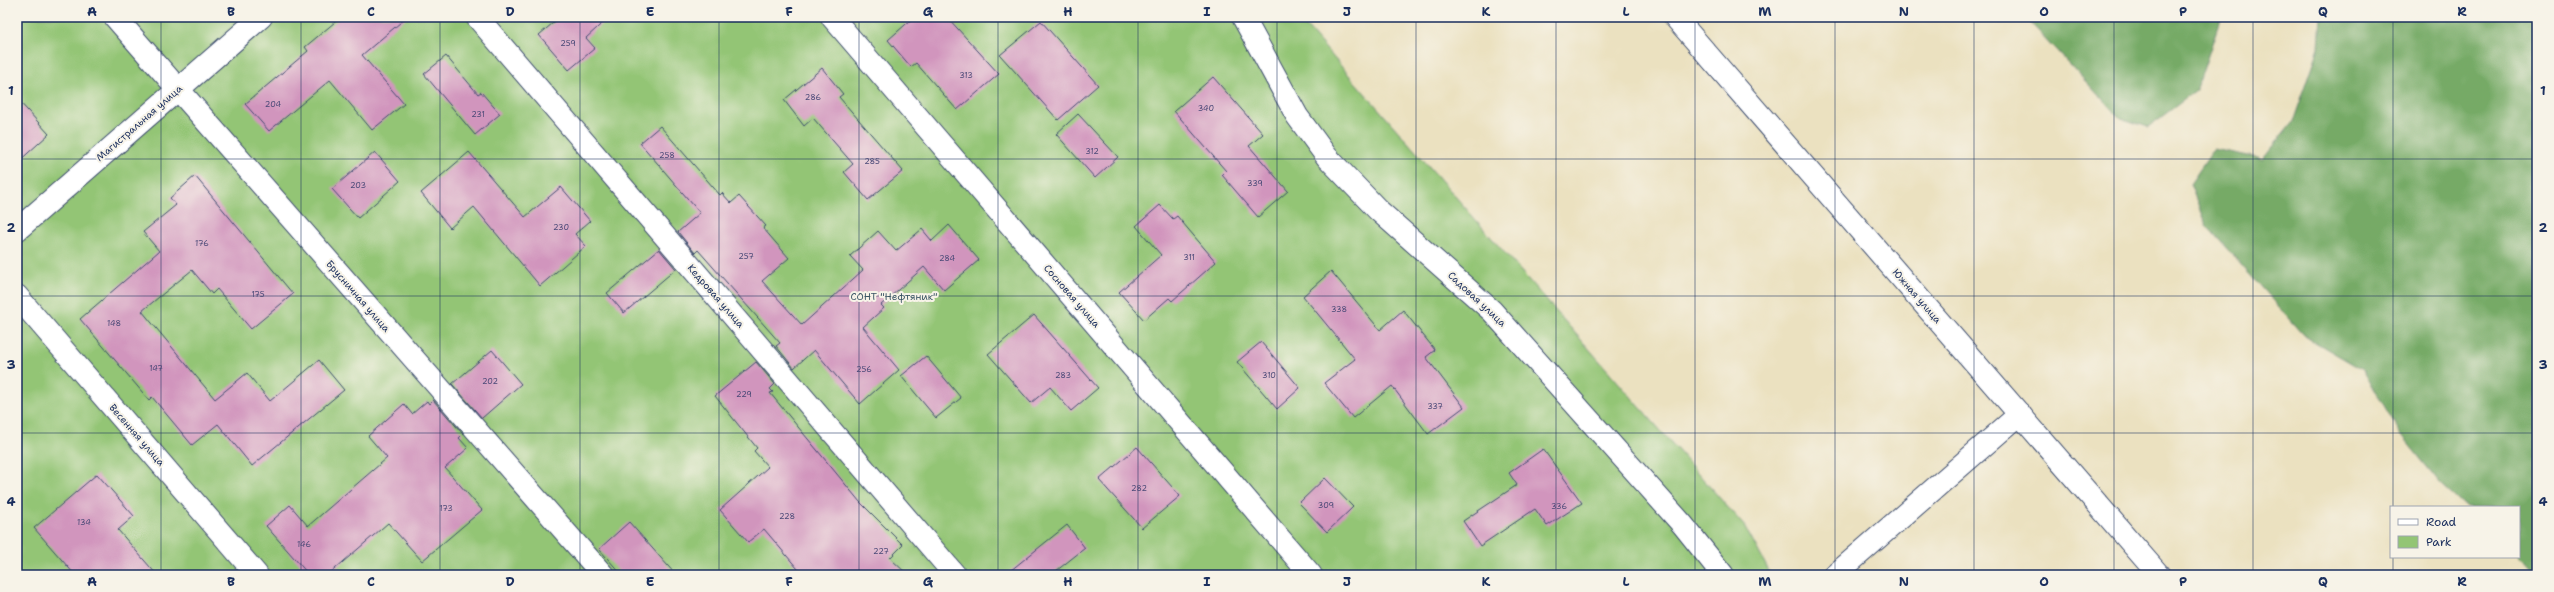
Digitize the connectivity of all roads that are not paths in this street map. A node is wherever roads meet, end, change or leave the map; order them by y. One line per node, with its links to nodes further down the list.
1 (115, 17): 7 (street, Брусничная улица)
2 (261, 17): 7 (street, Магистральная улица)
3 (477, 17): 13 (street, Кедровая улица)
4 (832, 17): 14 (street, Сосновая улица)
5 (1243, 17): 15 (street, Садовая улица)
6 (1675, 17): 10 (street, Южная улица)
7 (177, 90): 8 (street, Магистральная улица); 12 (street, Брусничная улица)
8 (17, 230)
9 (17, 296): 11 (street, Весенняя улица)
10 (2020, 414): 16 (street); 17 (street, Южная улица)
11 (257, 575)
12 (602, 575)
13 (955, 575)
14 (1311, 575)
15 (1723, 575)
16 (1835, 575)
17 (2159, 575)

